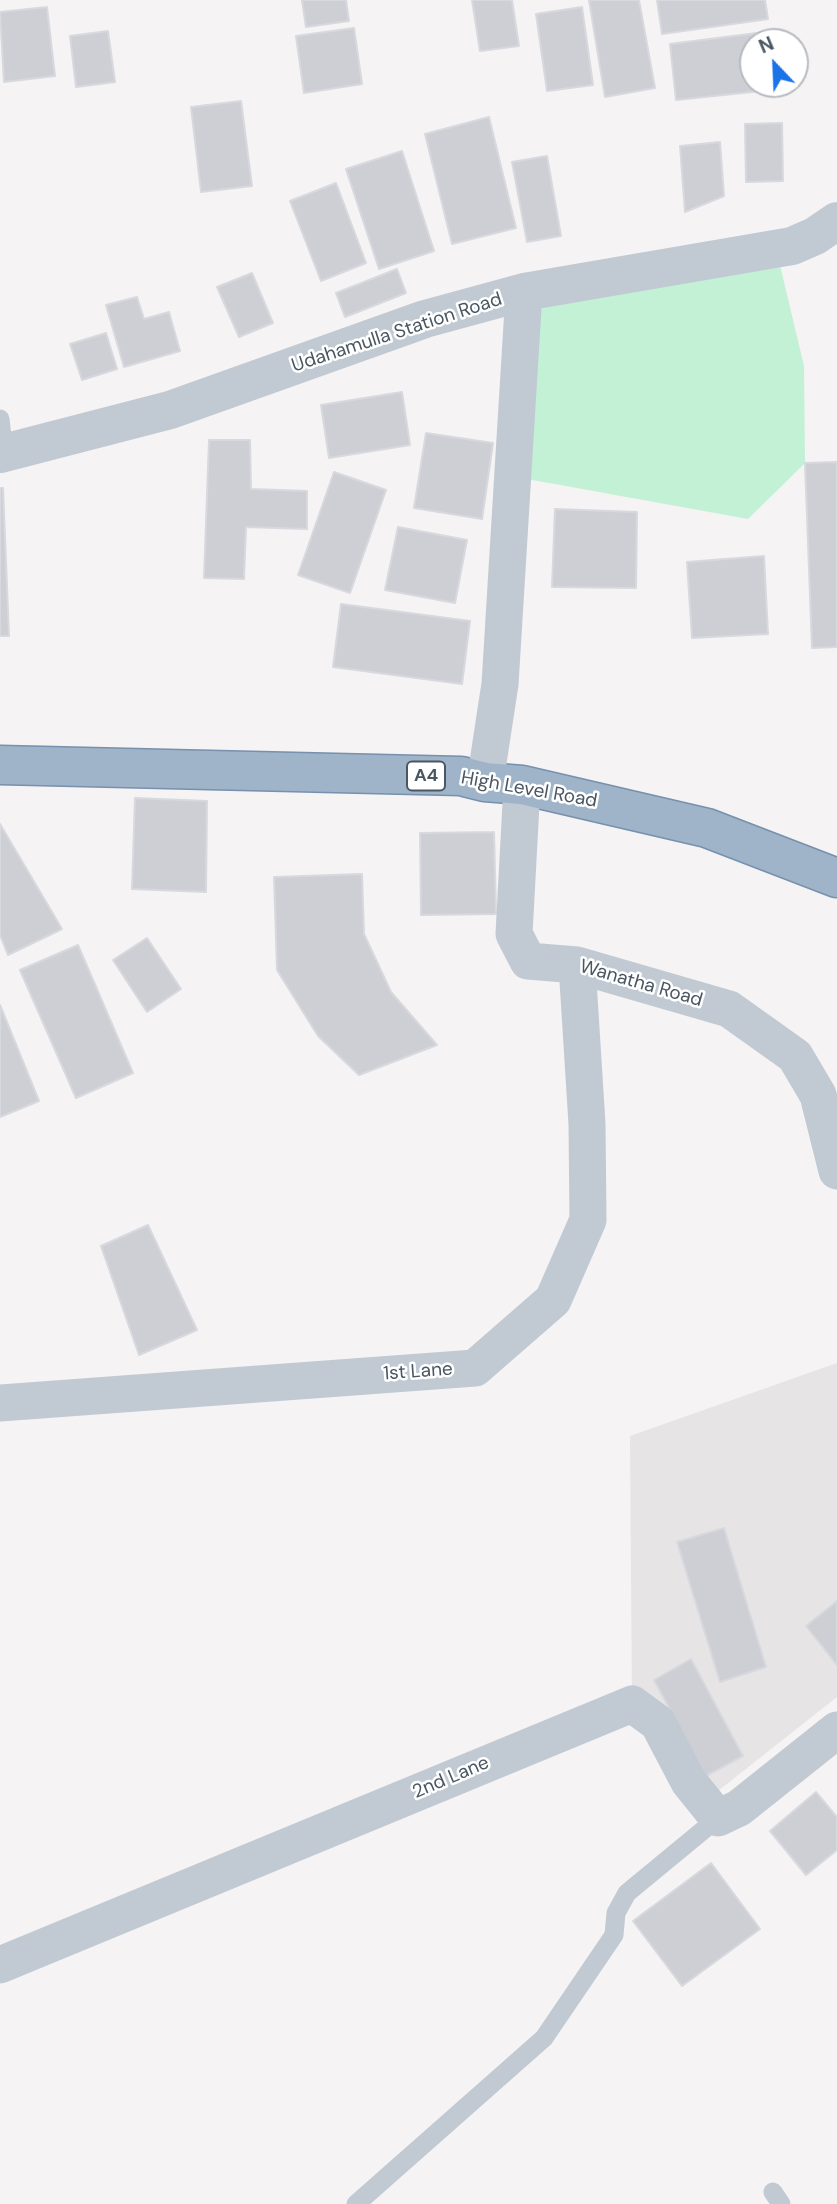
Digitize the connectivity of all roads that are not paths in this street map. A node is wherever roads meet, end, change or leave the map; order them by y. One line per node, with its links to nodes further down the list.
1 (837, 221): 2 (street, Udahamulla Station Road)
2 (524, 292): 3 (street, Udahamulla Station Road); 5 (street)
3 (1, 442)
4 (0, 765): 5 (highway, High Level Road / A4)
5 (504, 784): 6 (highway, High Level Road / A4); 7 (street, Wanatha Road)
6 (837, 878)
7 (577, 965): 8 (street, Wanatha Road); 9 (street, 1st Lane)
8 (837, 1171)
9 (0, 1403)
10 (837, 1730): 11 (street)
11 (718, 1818): 12 (street, 2nd Lane); 13 (lane)
12 (0, 1965)
13 (356, 2204)

